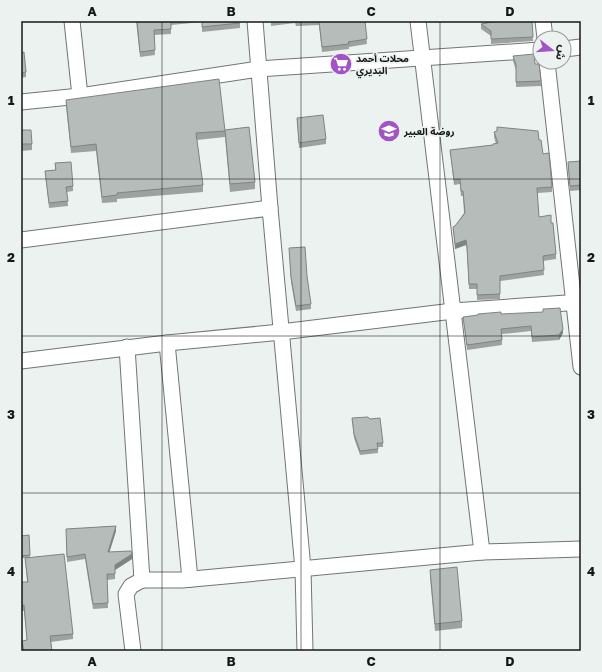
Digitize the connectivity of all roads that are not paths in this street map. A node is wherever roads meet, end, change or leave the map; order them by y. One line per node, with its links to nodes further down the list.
1 (72, 21): 8 (street)
2 (255, 21): 6 (street)
3 (418, 21): 5 (street)
4 (532, 51): 5 (street)
5 (422, 58): 6 (street); 13 (street)
6 (258, 69): 8 (street); 10 (street)
7 (548, 70): 12 (street)
8 (80, 96): 9 (street)
9 (21, 102)
10 (270, 208): 11 (street); 14 (street)
11 (21, 240)
12 (578, 303): 13 (street); 18 (street)
13 (454, 312): 14 (street); 20 (street)
14 (281, 332): 15 (street); 21 (street)
15 (167, 343): 16 (street); 22 (street)
16 (127, 347): 17 (street); 23 (street)
17 (21, 361)
18 (581, 367)
19 (581, 549): 20 (street)
20 (482, 552): 21 (street)
21 (303, 569): 22 (street); 25 (street)
22 (190, 579): 23 (street)
23 (142, 580): 24 (street)
24 (133, 651)
25 (305, 651)

